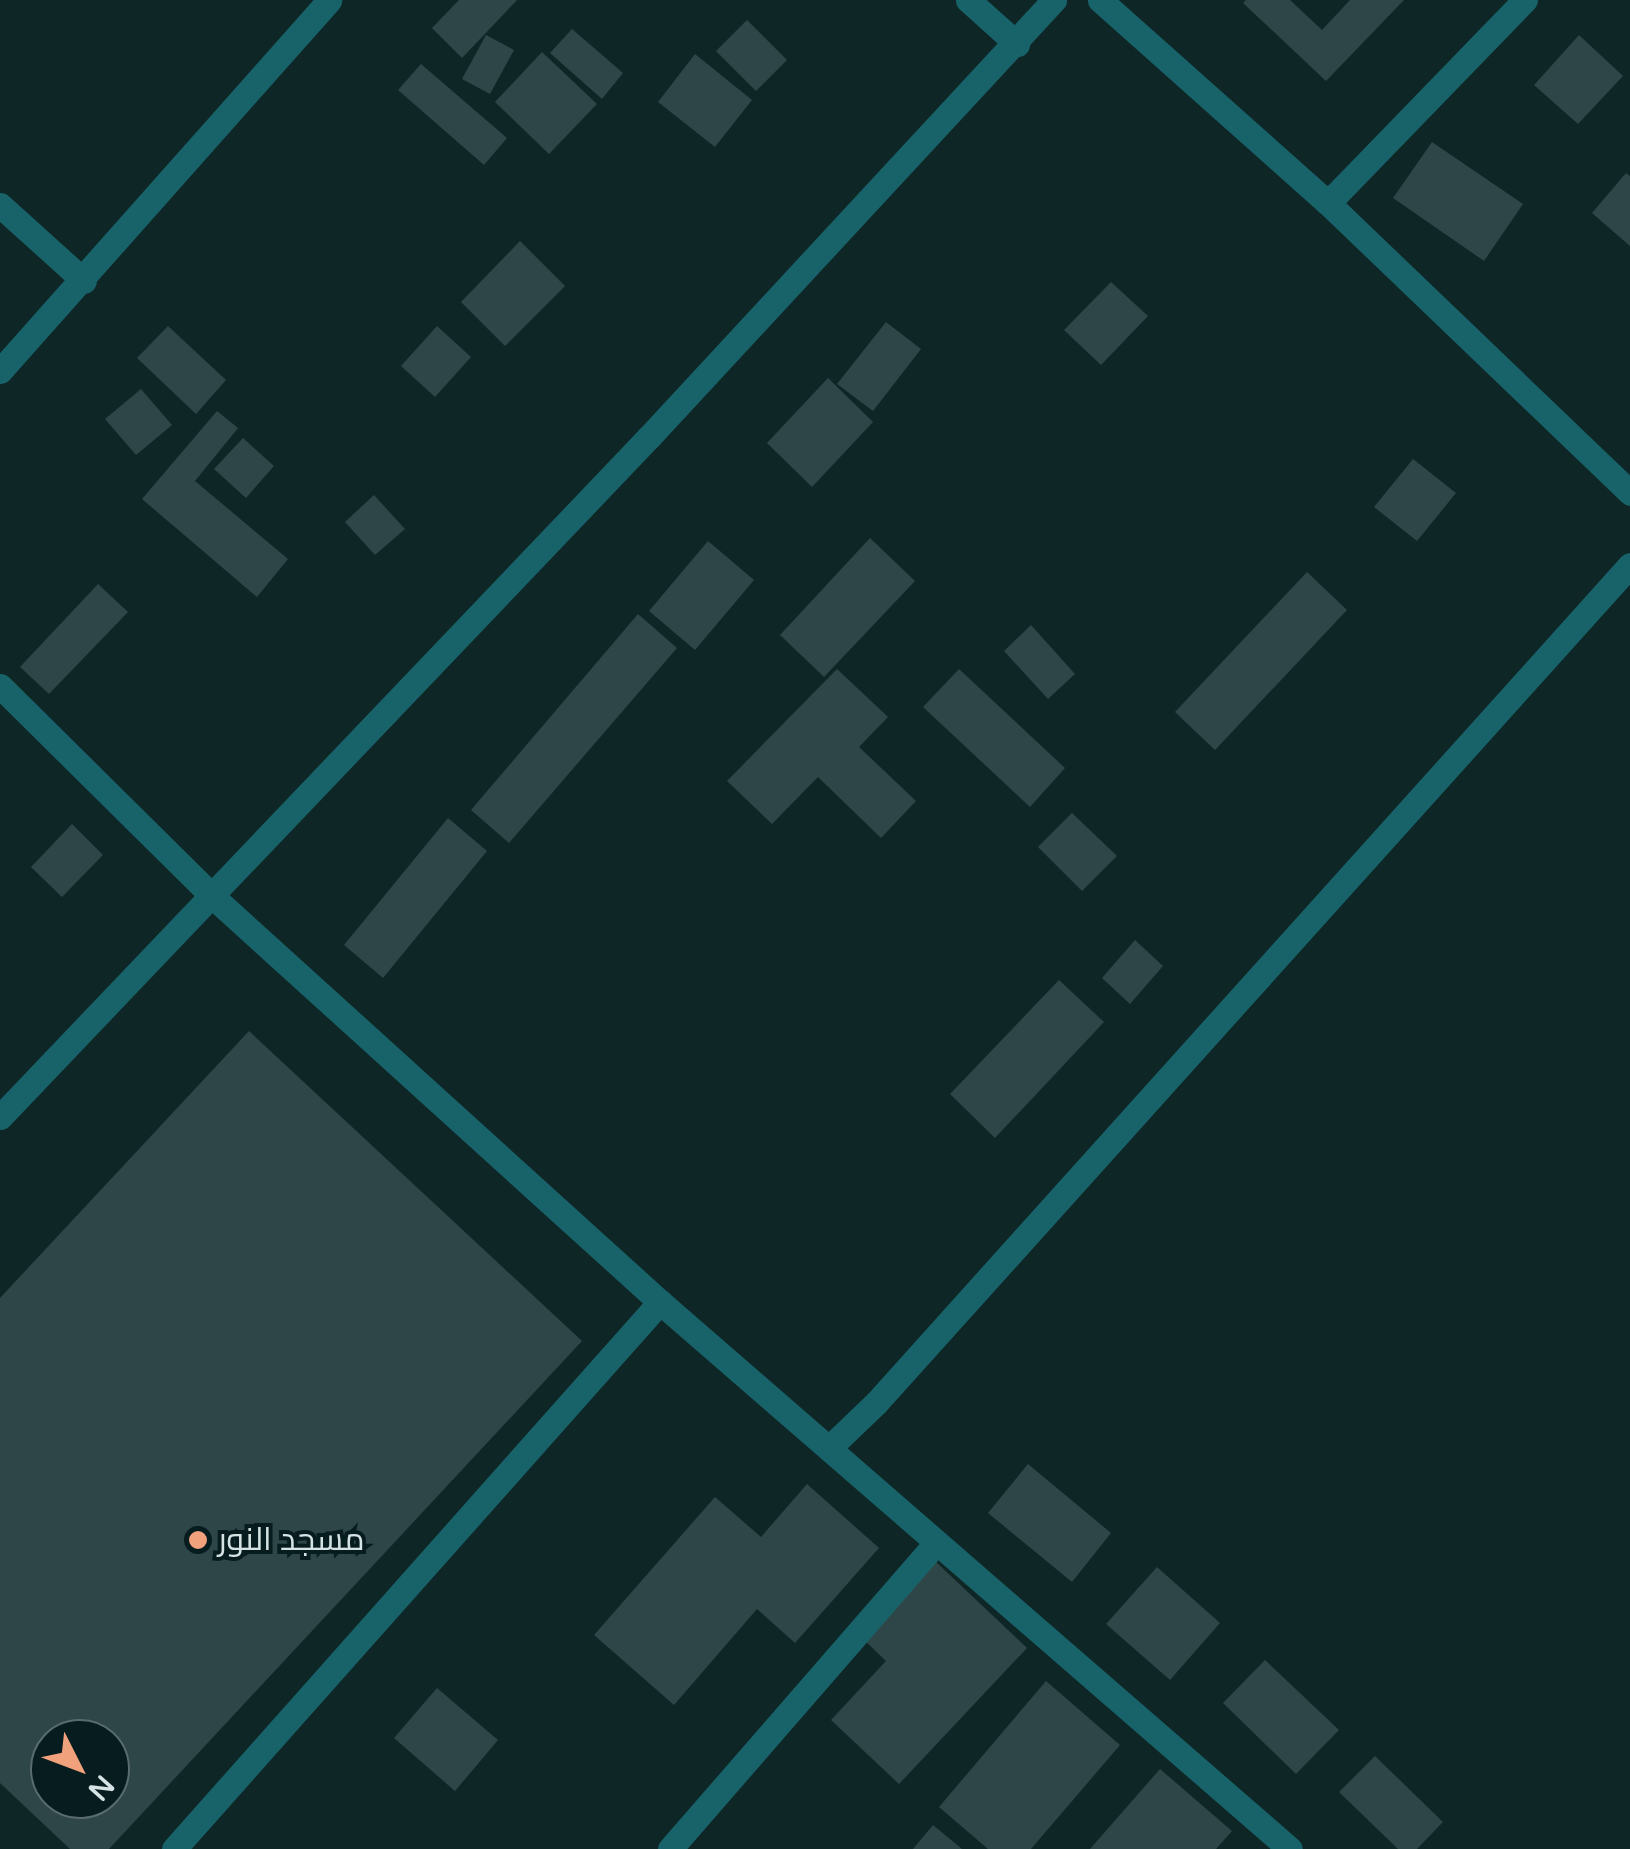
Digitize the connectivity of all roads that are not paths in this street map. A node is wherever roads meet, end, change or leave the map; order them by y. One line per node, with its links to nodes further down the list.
1 (329, 0): 9 (street)
2 (968, 0): 6 (street)
3 (1054, 0): 6 (street)
4 (1100, 0): 7 (street)
5 (1525, 0): 7 (street)
6 (1017, 44): 14 (street)
7 (1328, 203): 11 (street)
8 (0, 204): 9 (street)
9 (84, 281): 10 (street)
10 (0, 371)
11 (1630, 493)
12 (1630, 565): 17 (street)
13 (0, 686): 14 (street)
14 (211, 895): 15 (street); 16 (street)
15 (0, 1116)
16 (660, 1302): 17 (street); 19 (street)
17 (829, 1448): 18 (street)
18 (936, 1543): 20 (street); 21 (street)
19 (174, 1849)
20 (670, 1849)
21 (1290, 1849)

